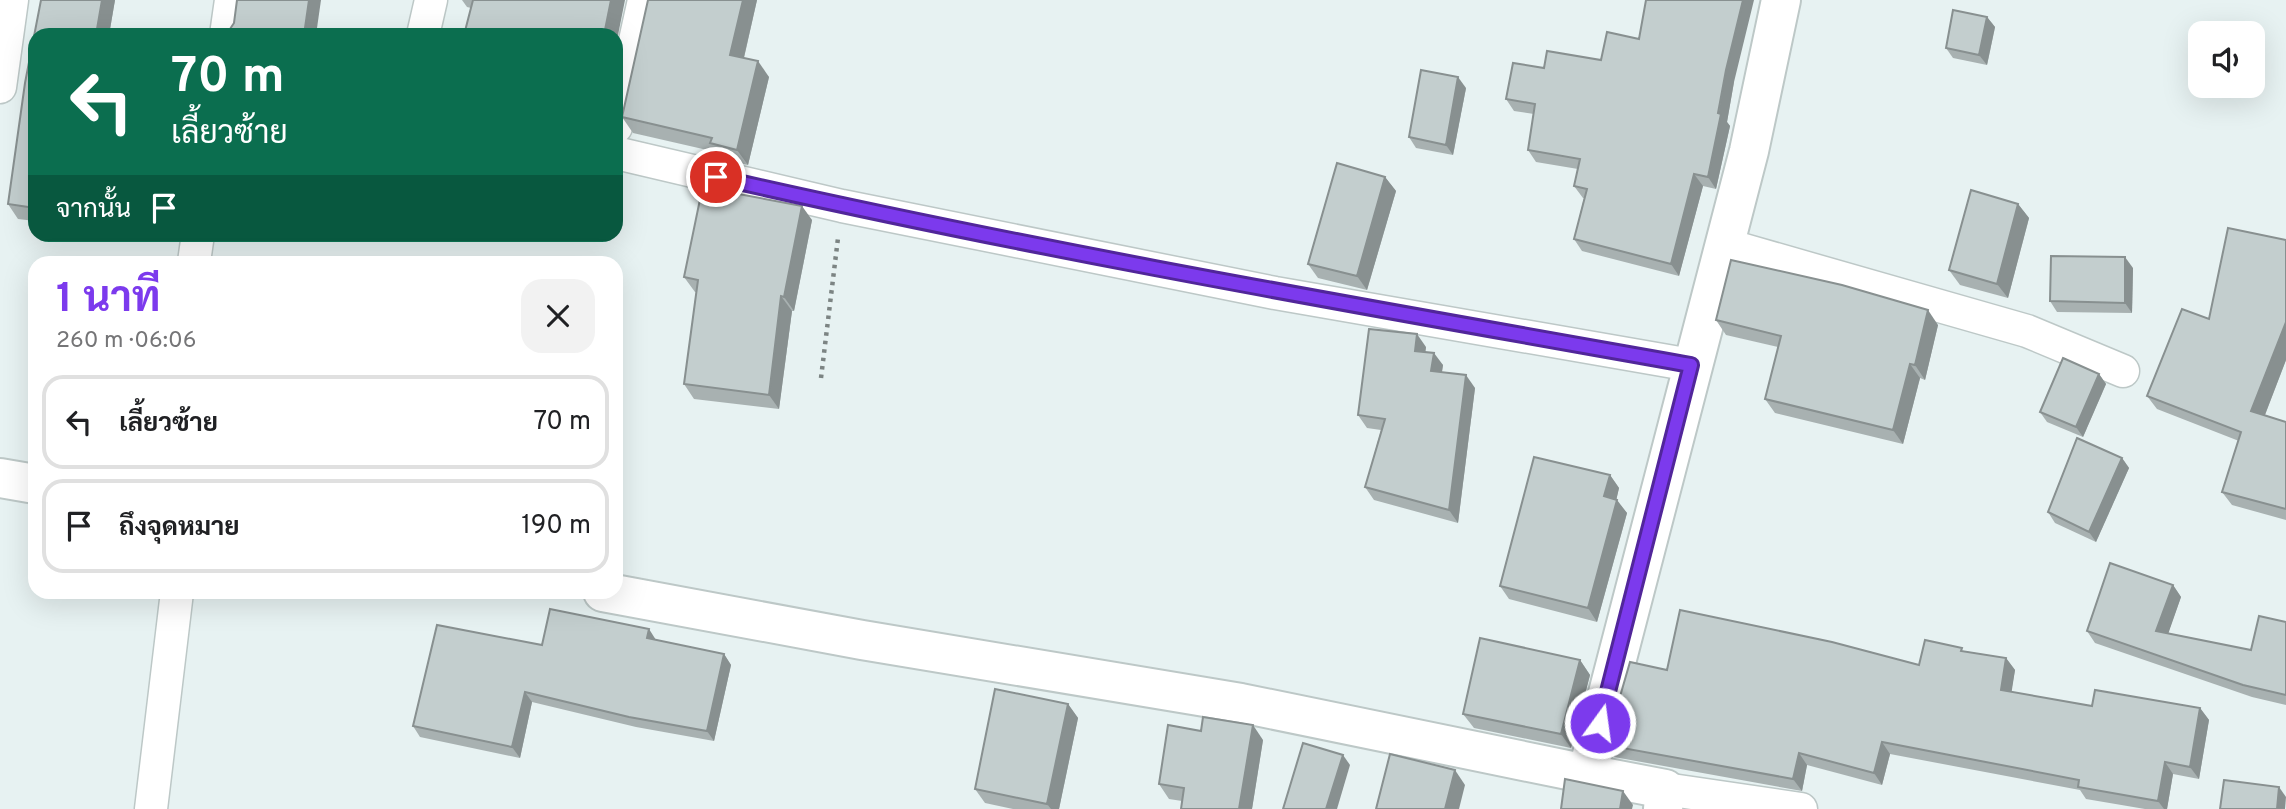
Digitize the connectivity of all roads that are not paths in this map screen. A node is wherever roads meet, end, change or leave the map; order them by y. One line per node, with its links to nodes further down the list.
1 (12, 0): 8 (street)
2 (231, 0): 6 (street)
3 (431, 0): 7 (street)
4 (644, 0): 9 (street)
5 (1781, 0): 11 (street)
6 (227, 28)
7 (425, 28)
8 (0, 87)
9 (623, 95)
10 (623, 155): 12 (street)
11 (1723, 244): 12 (street); 13 (street)
12 (1691, 365): 18 (street)
13 (2123, 371)
14 (0, 478): 15 (street)
15 (28, 483)
16 (623, 596): 18 (street)
17 (176, 599): 20 (street)
18 (1587, 774): 19 (street)
19 (1664, 799): 21 (street)
20 (150, 809)
21 (1801, 809)

